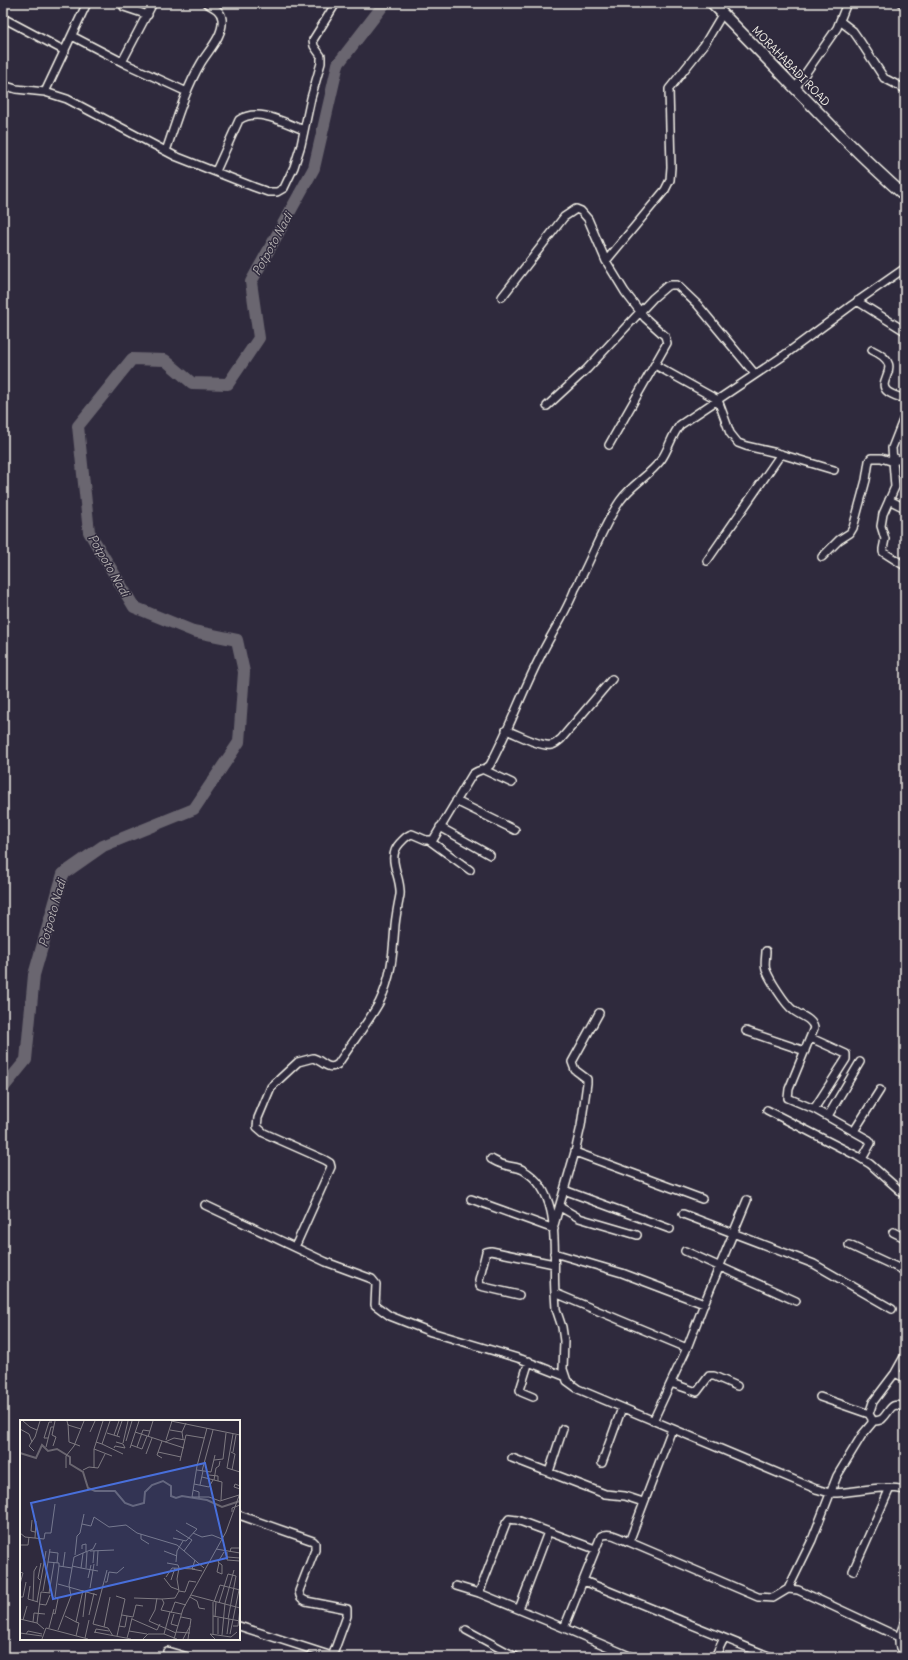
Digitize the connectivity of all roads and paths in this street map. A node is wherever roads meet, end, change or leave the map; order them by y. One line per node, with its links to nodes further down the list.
1 (87, 3): 15 (street)
2 (124, 3): 12 (street)
3 (153, 3): 12 (street)
4 (206, 3): 10 (street)
5 (336, 3): 23 (street)
6 (712, 3): 11 (main road, MORAHABADI ROAD)
7 (847, 3): 14 (street)
8 (901, 3): 9 (street)
9 (905, 4)
10 (219, 6): 22 (street)
11 (723, 13): 19 (main road, MORAHABADI ROAD); 27 (street)
12 (148, 15): 17 (street)
13 (3, 18): 16 (street)
14 (840, 21): 19 (street); 20 (street)
15 (72, 36): 16 (street); 17 (street)
16 (65, 51): 21 (street)
17 (122, 62): 22 (street)
18 (3, 85): 21 (street)
19 (796, 88): 26 (main road, MORAHABADI ROAD)
20 (905, 89)
21 (46, 92): 24 (street)
22 (187, 92): 24 (street)
23 (304, 130): 25 (street); 25 (street)
24 (166, 151): 25 (street)
25 (216, 172)
26 (905, 196)
27 (606, 261): 29 (street); 31 (street)
28 (905, 268): 30 (street)
29 (502, 297)
30 (854, 303): 32 (street); 35 (street)
31 (640, 311): 34 (street); 35 (street); 38 (street)
32 (905, 331)
33 (872, 350): 36 (street)
34 (655, 365): 37 (street); 40 (street)
35 (755, 374): 37 (street)
36 (905, 398)
37 (718, 400): 41 (street); 51 (street)
38 (547, 406)
39 (905, 415): 42 (street)
40 (609, 445)
41 (781, 454): 44 (street); 48 (street)
42 (893, 460): 43 (street); 45 (street); 47 (street)
43 (905, 463)
44 (834, 470)
45 (889, 500): 46 (street); 49 (street)
46 (905, 508)
47 (822, 557)
48 (707, 561)
49 (905, 566)
50 (612, 679): 51 (street)
51 (506, 730): 52 (street)
52 (482, 769): 53 (street); 54 (street)
53 (512, 783)
54 (456, 801): 55 (street); 56 (street)
55 (440, 827): 57 (street); 58 (street)
56 (515, 830)
57 (430, 841): 59 (street); 89 (street)
58 (490, 855)
59 (470, 870)
60 (766, 952): 63 (street)
61 (599, 1013): 71 (street)
62 (746, 1032): 64 (street)
63 (810, 1038): 64 (street); 67 (street)
64 (805, 1051): 67 (street)
65 (860, 1062): 69 (street)
66 (880, 1090): 70 (street)
67 (814, 1109): 69 (street)
68 (767, 1110): 73 (street)
69 (828, 1116): 70 (street)
70 (854, 1131): 73 (street)
71 (575, 1152): 74 (street); 77 (street)
72 (491, 1159): 82 (street)
73 (862, 1159): 75 (street)
74 (564, 1190): 80 (street); 83 (street)
75 (905, 1195)
76 (471, 1199): 82 (street)
77 (702, 1199)
78 (747, 1200): 85 (street)
79 (205, 1205): 89 (street)
80 (560, 1207): 82 (street); 86 (street)
81 (683, 1214): 85 (street)
82 (554, 1227): 91 (street)
83 (670, 1229)
84 (893, 1232): 87 (street)
85 (734, 1234): 93 (street); 99 (street)
86 (638, 1235)
87 (905, 1238)
88 (849, 1245): 94 (street)
89 (295, 1247): 102 (street)
90 (685, 1251): 93 (street)
91 (554, 1253): 92 (street); 98 (street)
92 (554, 1264): 95 (street); 96 (street)
93 (719, 1266): 97 (street); 98 (street)
94 (905, 1271)
95 (555, 1293): 100 (street); 104 (street)
96 (519, 1295)
97 (796, 1301)
98 (704, 1304): 100 (street)
99 (892, 1309)
100 (687, 1348): 106 (street)
101 (905, 1356): 103 (street)
102 (529, 1361): 104 (street); 108 (street)
103 (895, 1373): 105 (street); 112 (street)
104 (564, 1376): 110 (street)
105 (905, 1378)
106 (671, 1383): 107 (street); 113 (street)
107 (737, 1386)
108 (533, 1397)
109 (820, 1397): 112 (street)
110 (622, 1408): 113 (street); 118 (street)
111 (905, 1408): 114 (street)
112 (869, 1414): 114 (street)
113 (653, 1421): 116 (street)
114 (872, 1421): 122 (street)
115 (563, 1429): 119 (street)
116 (672, 1429): 122 (street); 123 (street)
117 (512, 1458): 119 (street)
118 (602, 1463)
119 (549, 1472): 123 (street)
120 (890, 1488): 121 (street); 122 (street); 128 (street)
121 (905, 1490)
122 (831, 1493): 131 (street)
123 (643, 1502): 126 (street)
124 (240, 1515): 143 (street)
125 (548, 1532): 127 (street); 132 (street); 133 (street)
126 (629, 1542): 127 (street); 131 (street)
127 (595, 1549): 129 (street)
128 (853, 1571)
129 (584, 1581): 136 (street); 139 (street)
130 (456, 1586): 132 (street)
131 (788, 1589): 138 (street)
132 (479, 1593): 133 (street)
133 (518, 1609): 136 (street)
134 (905, 1621): 138 (street)
135 (240, 1626): 143 (street)
136 (564, 1628): 145 (street)
137 (466, 1630): 144 (street)
138 (899, 1637): 141 (street)
139 (724, 1638): 146 (street); 147 (street)
140 (167, 1651): 142 (street)
141 (905, 1653)
142 (188, 1657)
143 (332, 1657)
144 (516, 1657)
145 (632, 1657)
146 (715, 1657)
147 (771, 1657)

